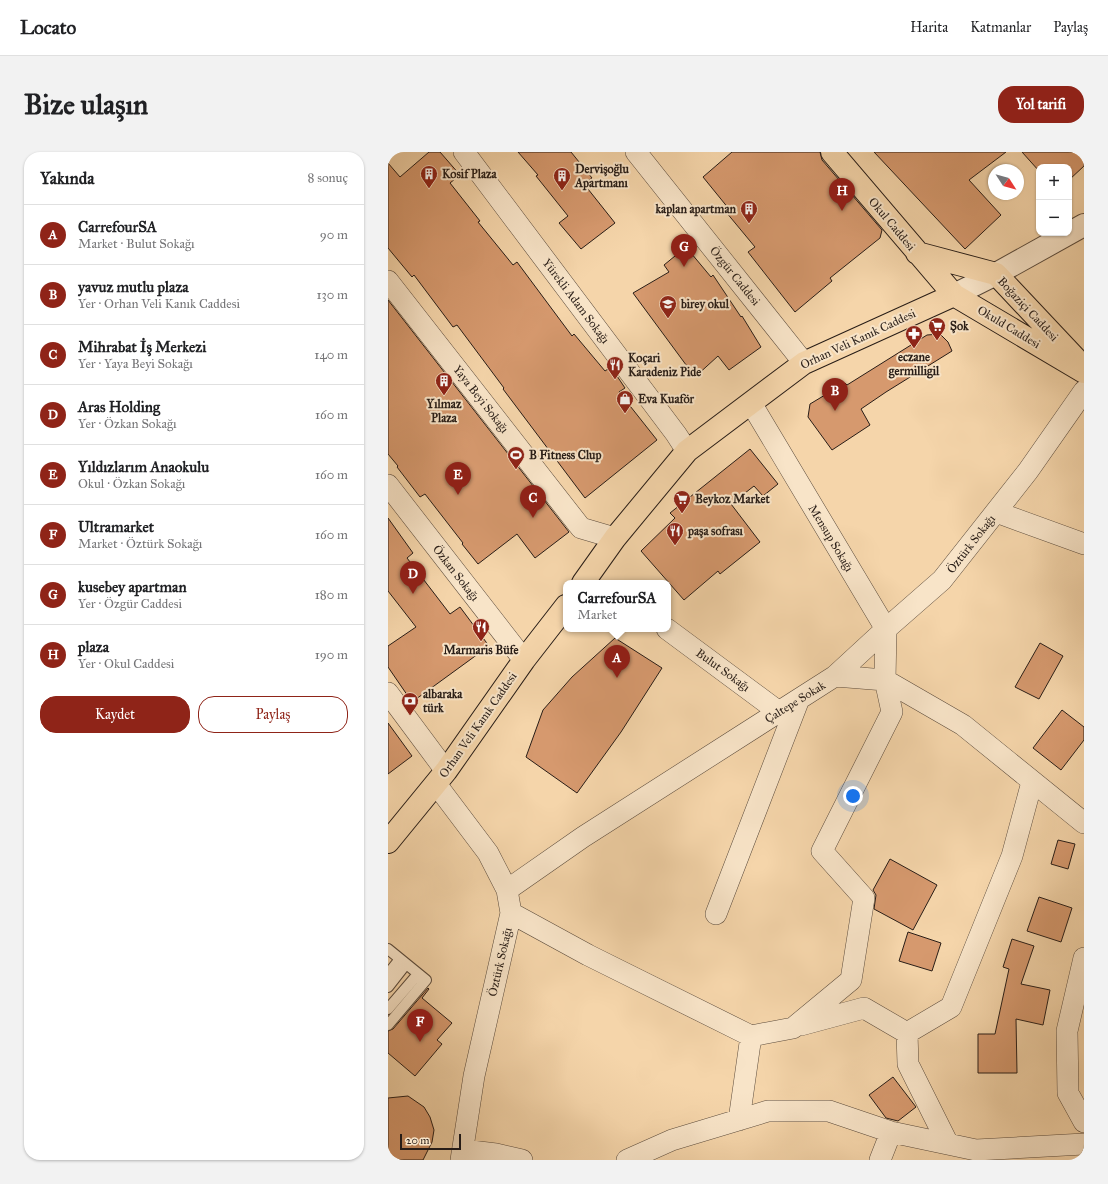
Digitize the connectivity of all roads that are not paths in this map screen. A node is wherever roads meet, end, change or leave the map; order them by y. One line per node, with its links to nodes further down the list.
1 (464, 152): 14 (street, Yürekli Adam Sokağı)
2 (636, 152): 9 (street, Özgür Caddesi)
3 (832, 152): 5 (main road, Okul Caddesi)
4 (1084, 225): 6 (street, Orhan Veli Kanık Caddesi)
5 (917, 253): 6 (main road, Boğaziçi Caddesi); 8 (main road, Okul Caddesi)
6 (996, 274): 8 (street, Orhan Veli Kanık Caddesi); 10 (main road, Boğaziçi Caddesi)
7 (388, 281): 17 (street, Yaya Beyi Sokağı)
8 (954, 295): 9 (main road, Orhan Veli Kanık Caddesi); 11 (main road, Okuld Caddesi)
9 (804, 363): 13 (main road, Orhan Veli Kanık Caddesi)
10 (1084, 367)
11 (1084, 372)
12 (1084, 391): 16 (street, Öztürk Sokağı)
13 (751, 403): 14 (main road, Orhan Veli Kanık Caddesi); 21 (street, Mensup Sokağı)
14 (687, 451): 17 (main road, Orhan Veli Kanık Caddesi)
15 (388, 485): 23 (street, Özkan Sokağı)
16 (996, 512): 18 (street); 21 (street, Öztürk Sokağı)
17 (615, 538): 19 (main road, Orhan Veli Kanık Caddesi)
18 (1084, 544)
19 (586, 580)
20 (563, 610): 23 (main road, Orhan Veli Kanık Caddesi)
21 (886, 629): 24 (street, Öztürk Sokağı); 25 (street)
22 (671, 632): 28 (street, Bulut Sokağı)
23 (524, 660): 29 (main road, Orhan Veli Kanık Caddesi)
24 (835, 676): 25 (street, Çaltepe Sokak); 27 (street, Çaltepe Sokak)
25 (885, 680): 30 (street, Çaltepe Sokak); 44 (street)
26 (388, 693): 29 (street, Öztürk Sokağı)
27 (799, 700): 28 (street, Çaltepe Sokak); 35 (street)
28 (780, 712): 33 (street, Çaltepe Sokak)
29 (441, 777): 32 (main road, Orhan Veli Kanık Caddesi); 33 (street, Öztürk Sokağı)
30 (1032, 782): 31 (street, Çaltepe Sokak); 46 (street)
31 (1084, 823)
32 (388, 842)
33 (507, 890): 34 (street, Öztürk Sokağı)
34 (511, 913): 47 (street); 53 (street, Öztürk Sokağı)
35 (716, 914)
36 (388, 950): 38 (lane)
37 (1084, 958): 45 (street)
38 (403, 962): 39 (lane); 40 (lane); 41 (lane)
39 (388, 974)
40 (418, 974): 42 (lane); 43 (lane)
41 (388, 987)
42 (388, 1009)
43 (388, 1025)
44 (793, 1028): 46 (street); 47 (street)
45 (1076, 1029): 49 (street)
46 (907, 1033): 51 (street)
47 (751, 1036): 48 (street)
48 (739, 1120): 50 (street); 55 (street)
49 (1084, 1122)
50 (891, 1132): 51 (street); 56 (street)
51 (948, 1144): 52 (street)
52 (1084, 1144)
53 (462, 1155): 54 (street)
54 (522, 1160)
55 (627, 1160)
56 (880, 1160)

